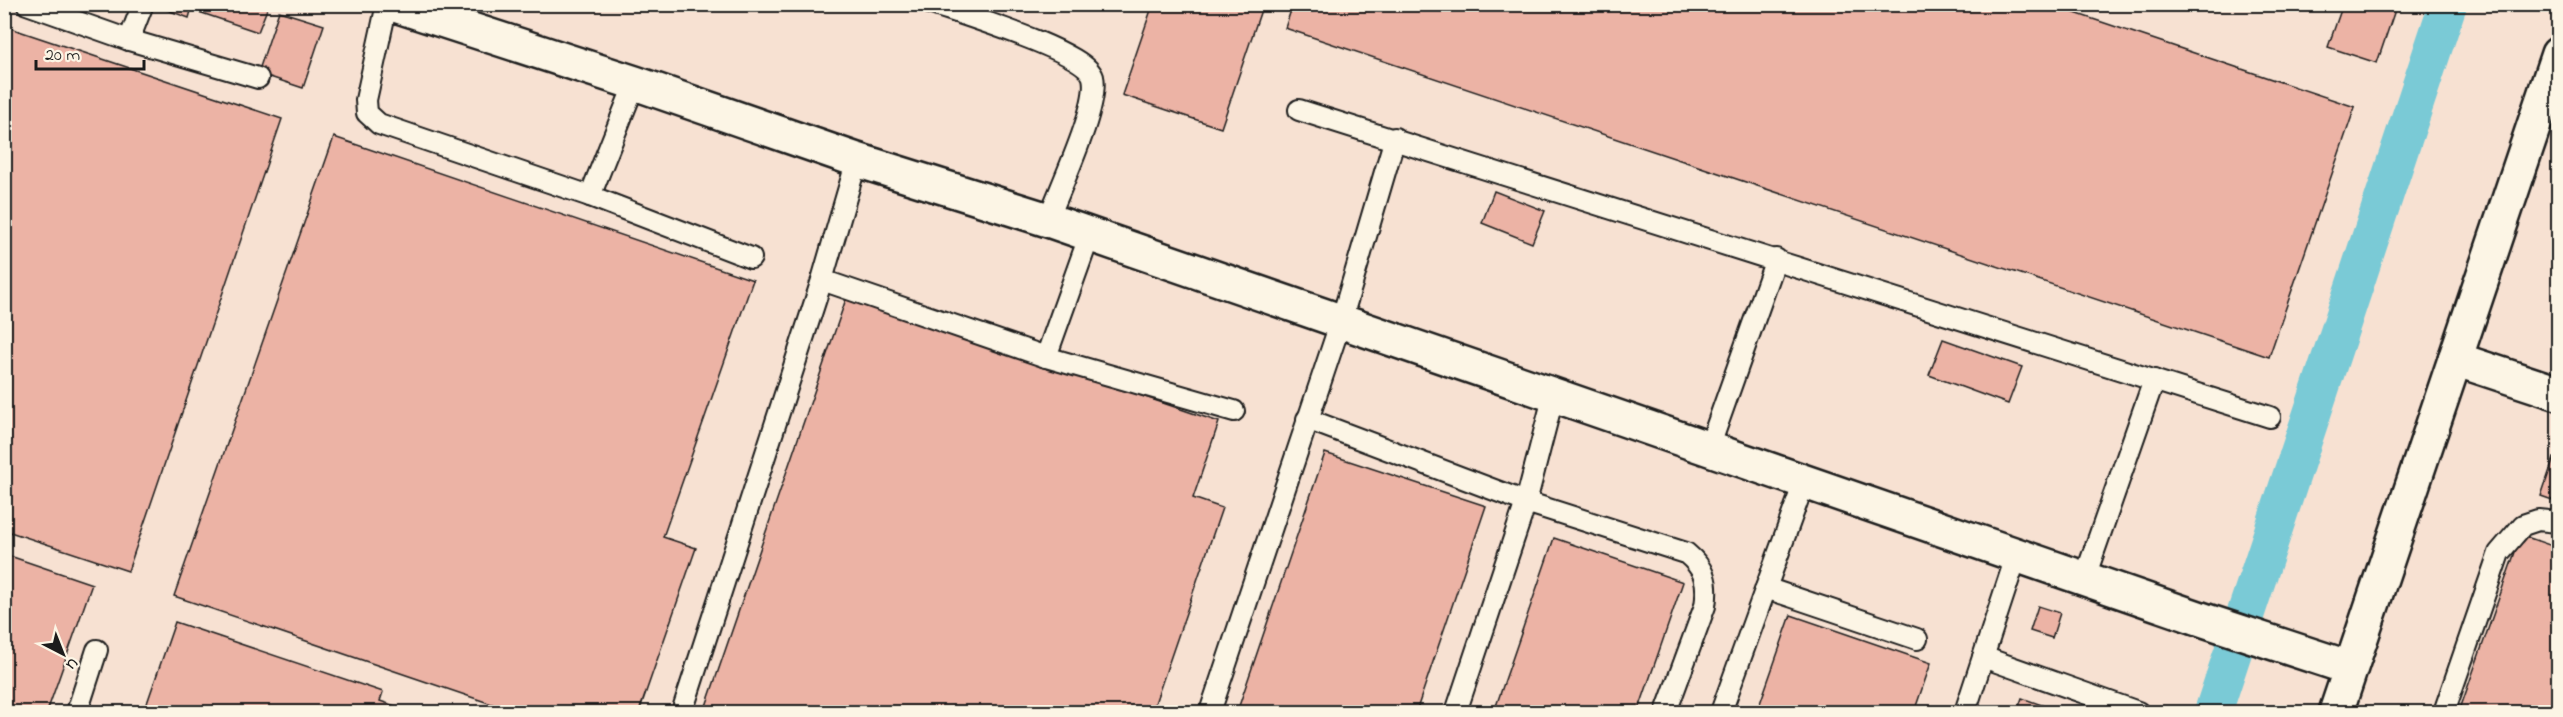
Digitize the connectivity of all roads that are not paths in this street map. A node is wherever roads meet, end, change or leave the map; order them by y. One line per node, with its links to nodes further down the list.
1 (27, 4): 6 (lane)
2 (143, 4): 6 (lane)
3 (387, 4): 13 (lane)
4 (392, 4): 9 (street)
5 (932, 4): 14 (lane)
6 (129, 40): 8 (lane)
7 (2559, 54): 21 (street)
8 (258, 78)
9 (635, 83): 12 (street); 13 (lane)
10 (1299, 110): 11 (lane)
11 (1395, 138): 17 (lane); 19 (lane)
12 (857, 160): 14 (street); 18 (lane)
13 (590, 195): 16 (lane)
14 (1048, 220): 15 (street)
15 (1090, 234): 19 (street); 20 (lane)
16 (751, 258)
17 (1776, 259): 22 (lane); 28 (lane)
18 (822, 280): 20 (lane); 40 (lane)
19 (1341, 321): 24 (street); 27 (lane)
20 (1046, 357): 25 (lane)
21 (2455, 359): 23 (street); 38 (street)
22 (2154, 380): 26 (lane); 33 (lane)
23 (2559, 393)
24 (1554, 394): 28 (street); 30 (lane)
25 (1234, 411)
26 (2270, 417)
27 (1307, 419): 30 (lane); 41 (lane)
28 (1709, 448): 29 (street)
29 (1804, 480): 32 (street); 34 (lane)
30 (1526, 502): 42 (lane); 43 (lane)
31 (2559, 522): 48 (lane)
32 (2017, 554): 33 (street); 37 (lane)
33 (2085, 577): 38 (street)
34 (1766, 588): 35 (lane); 44 (lane)
35 (1917, 639)
36 (97, 650): 39 (lane)
37 (1983, 657): 45 (lane); 46 (lane)
38 (2350, 669): 47 (street)
39 (78, 712)
40 (682, 712)
41 (1210, 712)
42 (1456, 712)
43 (1666, 712)
44 (1722, 712)
45 (1965, 712)
46 (2138, 712)
47 (2336, 712)
48 (2444, 712)

